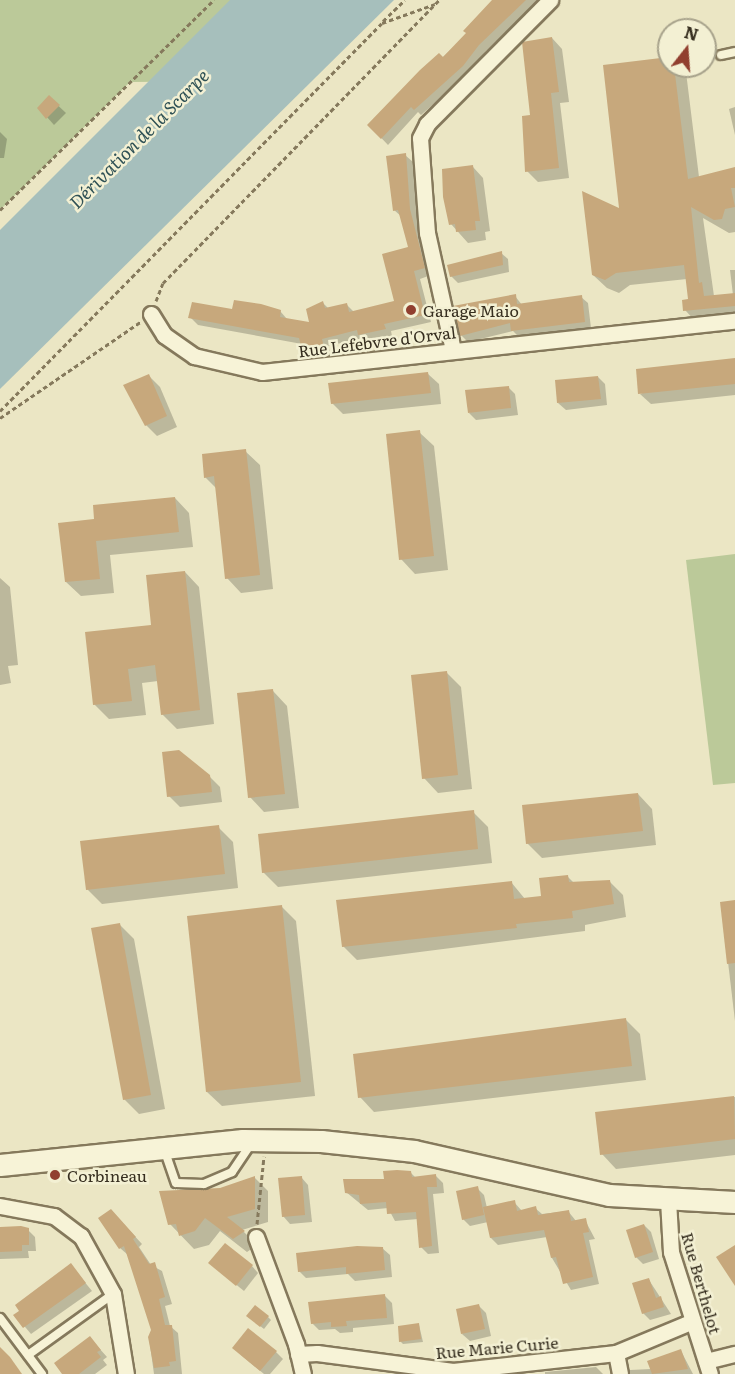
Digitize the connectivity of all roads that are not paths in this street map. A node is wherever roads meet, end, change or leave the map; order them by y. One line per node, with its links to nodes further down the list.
1 (550, 0): 6 (street)
2 (735, 52): 3 (lane)
3 (721, 55)
4 (151, 314): 6 (street, Rue Lefebvre d'Orval)
5 (735, 321): 6 (street, Rue Lefebvre d'Orval)
6 (453, 350)
7 (260, 1140): 8 (main road); 8 (lane); 10 (main road)
8 (164, 1148): 9 (main road)
9 (0, 1165)
10 (668, 1200): 11 (main road); 16 (street, Rue Berthelot)
11 (735, 1202)
12 (0, 1206): 14 (street)
13 (256, 1238): 18 (street)
14 (113, 1294): 20 (lane); 25 (street)
15 (0, 1318): 20 (lane)
16 (693, 1321): 17 (street, Rue Marie Curie); 21 (street, Rue Berthelot)
17 (616, 1353): 22 (street, Rue Marie Curie); 27 (street)
18 (298, 1354): 23 (street, Rue Marie Curie); 26 (street)
19 (735, 1354): 21 (street)
20 (28, 1355): 24 (lane)
21 (708, 1368)
22 (529, 1369): 23 (street, Rue Marie Curie)
23 (432, 1372)
24 (42, 1374)
25 (126, 1374)
26 (303, 1374)
27 (620, 1374)

